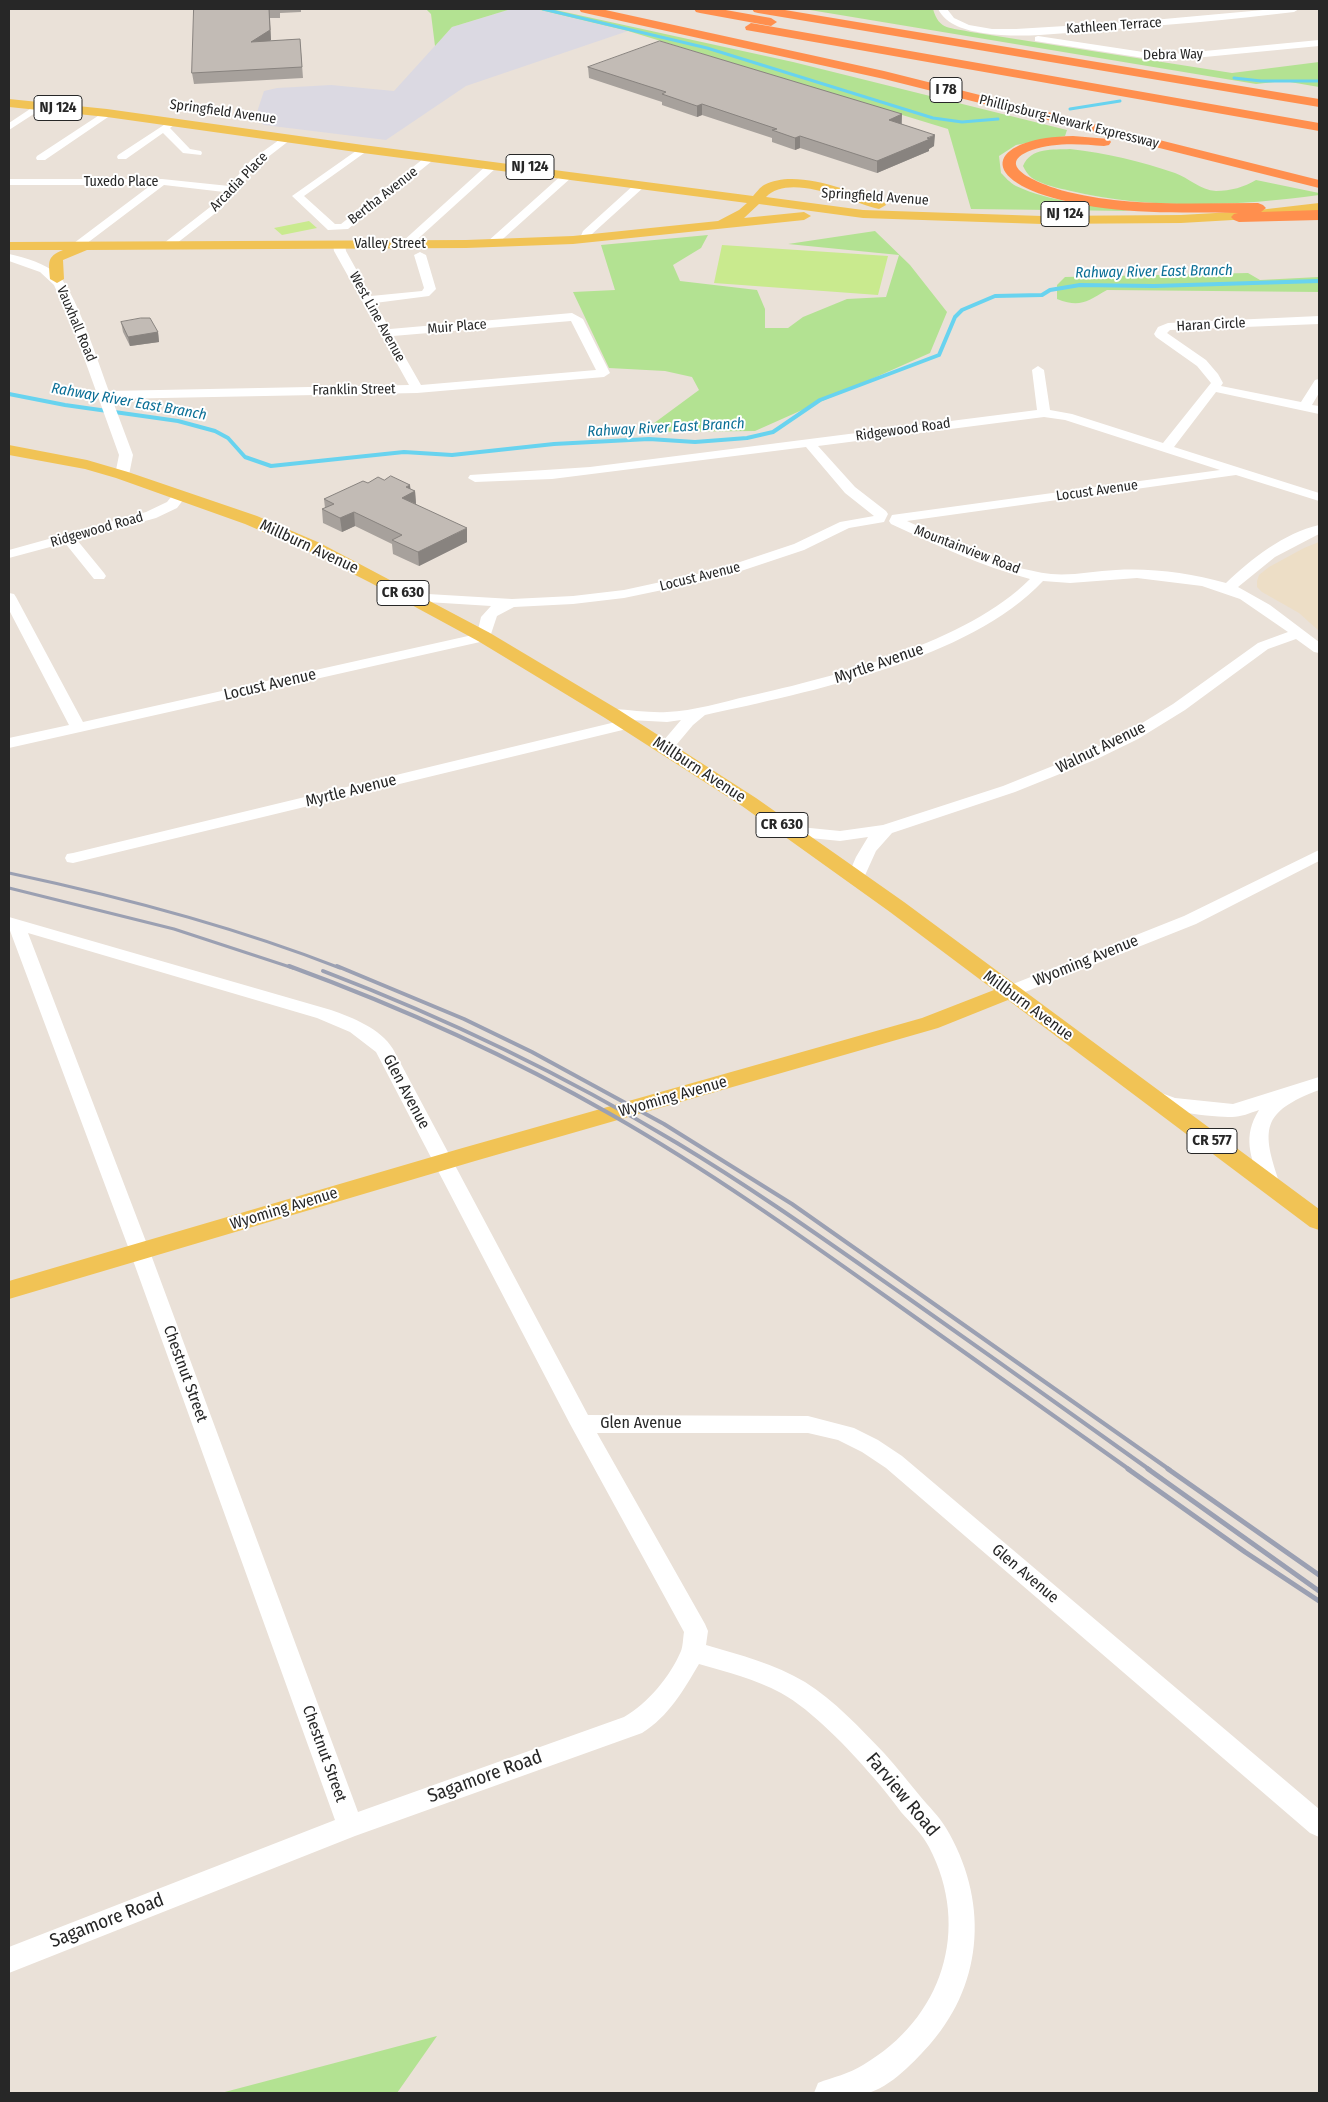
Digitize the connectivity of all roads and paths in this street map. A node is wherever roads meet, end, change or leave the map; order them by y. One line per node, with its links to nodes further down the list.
1 (585, 9): 11 (highway, Phillipsburg-Newark Expressway / I 78)
2 (607, 9): 11 (highway)
3 (700, 9): 16 (highway, I 78)
4 (754, 9): 16 (highway)
5 (758, 9): 13 (highway)
6 (943, 9): 9 (street, Kathleen Terrace)
7 (1294, 9): 9 (street, Kathleen Terrace)
8 (686, 15): 19 (highway, Phillipsburg-Newark Expressway / I 78)
9 (997, 32): 10 (street, Debra Way)
10 (1319, 43)
11 (768, 49): 30 (highway, Phillipsburg-Newark Expressway / I 78)
12 (9, 103): 14 (main road, Springfield Avenue / NJ 124)
13 (1319, 103)
14 (39, 106): 15 (main road, Springfield Avenue / NJ 124); 18 (street)
15 (107, 113): 17 (main road, Springfield Avenue / NJ 124); 25 (street)
16 (1319, 113)
17 (168, 125): 20 (main road, Springfield Avenue / NJ 124); 22 (street); 23 (street)
18 (9, 127)
19 (1319, 127)
20 (286, 138): 21 (main road, Springfield Avenue / NJ 124); 32 (street, Arcadia Place)
21 (363, 149): 24 (main road, Springfield Avenue / NJ 124); 24 (street, Bertha Avenue)
22 (197, 153)
23 (122, 157)
24 (432, 157): 26 (main road, Springfield Avenue / NJ 124); 33 (main road, Springfield Avenue / NJ 124)
25 (41, 158)
26 (492, 166): 27 (main road, Springfield Avenue / NJ 124); 43 (street)
27 (568, 175): 31 (main road, Springfield Avenue / NJ 124); 44 (street)
28 (9, 182): 29 (street, Tuxedo Place)
29 (162, 182): 32 (street, Tuxedo Place); 45 (street)
30 (1312, 182): 36 (highway)
31 (640, 185): 33 (main road, Springfield Avenue / NJ 124); 42 (street)
32 (233, 190): 46 (street, Arcadia Place)
33 (758, 199): 37 (main road, Springfield Avenue / NJ 124); 37 (main road, Valley Street); 38 (main road, Springfield Avenue / NJ 124); 41 (main road, Valley Street)
34 (1319, 201): 36 (main road, Springfield Avenue / NJ 124)
35 (1319, 207): 40 (main road, Springfield Avenue / NJ 124)
36 (1258, 208): 37 (main road, Springfield Avenue / NJ 124)
37 (907, 212)
38 (863, 214): 40 (main road, Springfield Avenue / NJ 124); 41 (main road)
39 (1319, 215): 40 (highway)
40 (1234, 217)
41 (721, 225): 42 (main road, Valley Street)
42 (586, 238): 44 (main road, Valley Street)
43 (406, 244): 44 (main road, Valley Street); 47 (main road, Valley Street)
44 (490, 244)
45 (83, 245): 46 (main road, Valley Street); 48 (main road, Valley Street); 51 (main road)
46 (168, 245): 47 (main road, Valley Street)
47 (339, 245): 52 (street, West Line Avenue)
48 (9, 246)
49 (420, 256): 52 (street)
50 (9, 257): 51 (street, Vauxhall Road)
51 (57, 280): 61 (street, Vauxhall Road)
52 (368, 300): 55 (street, West Line Avenue)
53 (528, 320): 55 (street, Muir Place); 57 (street)
54 (1319, 320): 59 (street, Haran Circle)
55 (386, 333): 60 (street, West Line Avenue)
56 (1038, 370): 64 (street)
57 (604, 373): 60 (street, Franklin Street)
58 (1319, 383): 62 (street)
59 (1213, 388): 62 (street); 66 (street)
60 (417, 389): 61 (street, Franklin Street)
61 (105, 399): 69 (street, Vauxhall Road)
62 (1304, 407): 63 (street)
63 (1319, 410)
64 (1044, 412): 65 (street, Ridgewood Road); 66 (street, Ridgewood Road)
65 (808, 442): 70 (street, Ridgewood Road); 73 (street)
66 (1165, 449): 68 (street, Ridgewood Road)
67 (12, 452): 69 (main road, Millburn Avenue / CR 630)
68 (1237, 472): 72 (street, Ridgewood Road); 74 (street, Locust Avenue)
69 (122, 475): 71 (main road, Millburn Avenue / CR 630)
70 (475, 478)
71 (180, 495): 76 (street, Ridgewood Road); 82 (main road, Millburn Avenue / CR 630)
72 (1319, 497)
73 (880, 517): 74 (street); 83 (street, Locust Avenue)
74 (897, 519): 79 (street, Mountainview Road)
75 (1319, 529): 80 (street)
76 (68, 538): 77 (street, Ridgewood Road); 78 (street)
77 (9, 554)
78 (99, 576)
79 (1040, 576): 80 (street, Mountainview Road); 87 (street, Myrtle Avenue)
80 (1228, 589): 84 (street, Mountainview Road)
81 (9, 596): 90 (street)
82 (411, 597): 83 (street, Locust Avenue); 85 (main road, Millburn Avenue / CR 630)
83 (512, 603): 85 (street, Locust Avenue)
84 (1298, 633): 86 (street, Mountainview Road); 93 (street, Walnut Avenue)
85 (484, 637): 88 (main road, Millburn Avenue / CR 630); 90 (street, Locust Avenue)
86 (1319, 649)
87 (700, 712): 88 (street, Myrtle Avenue); 92 (street, Myrtle Avenue)
88 (612, 714): 89 (main road, Millburn Avenue / CR 630)
89 (628, 724): 92 (main road, Millburn Avenue / CR 630); 96 (street, Myrtle Avenue)
90 (78, 728): 91 (street, Locust Avenue)
91 (9, 743)
92 (666, 747): 94 (main road, Millburn Avenue / CR 630)
93 (887, 828): 94 (street, Walnut Avenue); 97 (street, Walnut Avenue)
94 (790, 831): 97 (main road, Millburn Avenue / CR 630)
95 (1319, 855): 99 (street, Wyoming Avenue)
96 (73, 858)
97 (856, 878): 99 (main road, Millburn Avenue / CR 630)
98 (12, 923): 103 (street, Glen Avenue); 106 (street, Chestnut Street)
99 (1009, 992): 101 (main road, Millburn Avenue / CR 577); 103 (main road, Wyoming Avenue)
100 (1319, 1083): 102 (street)
101 (1146, 1092): 102 (street); 104 (main road, Millburn Avenue / CR 577)
102 (1288, 1094): 104 (street)
103 (442, 1162): 106 (main road, Wyoming Avenue); 108 (street, Glen Avenue)
104 (1270, 1184): 105 (main road, Millburn Avenue / CR 577)
105 (1319, 1220)
106 (140, 1252): 107 (main road, Wyoming Avenue); 111 (street, Chestnut Street)
107 (9, 1290)
108 (581, 1424): 109 (street, Sagamore Road); 110 (street, Glen Avenue)
109 (693, 1652): 111 (street, Sagamore Road); 113 (street, Farview Road)
110 (1319, 1825)
111 (350, 1826): 112 (street, Sagamore Road)
112 (9, 1960)
113 (828, 2093)

